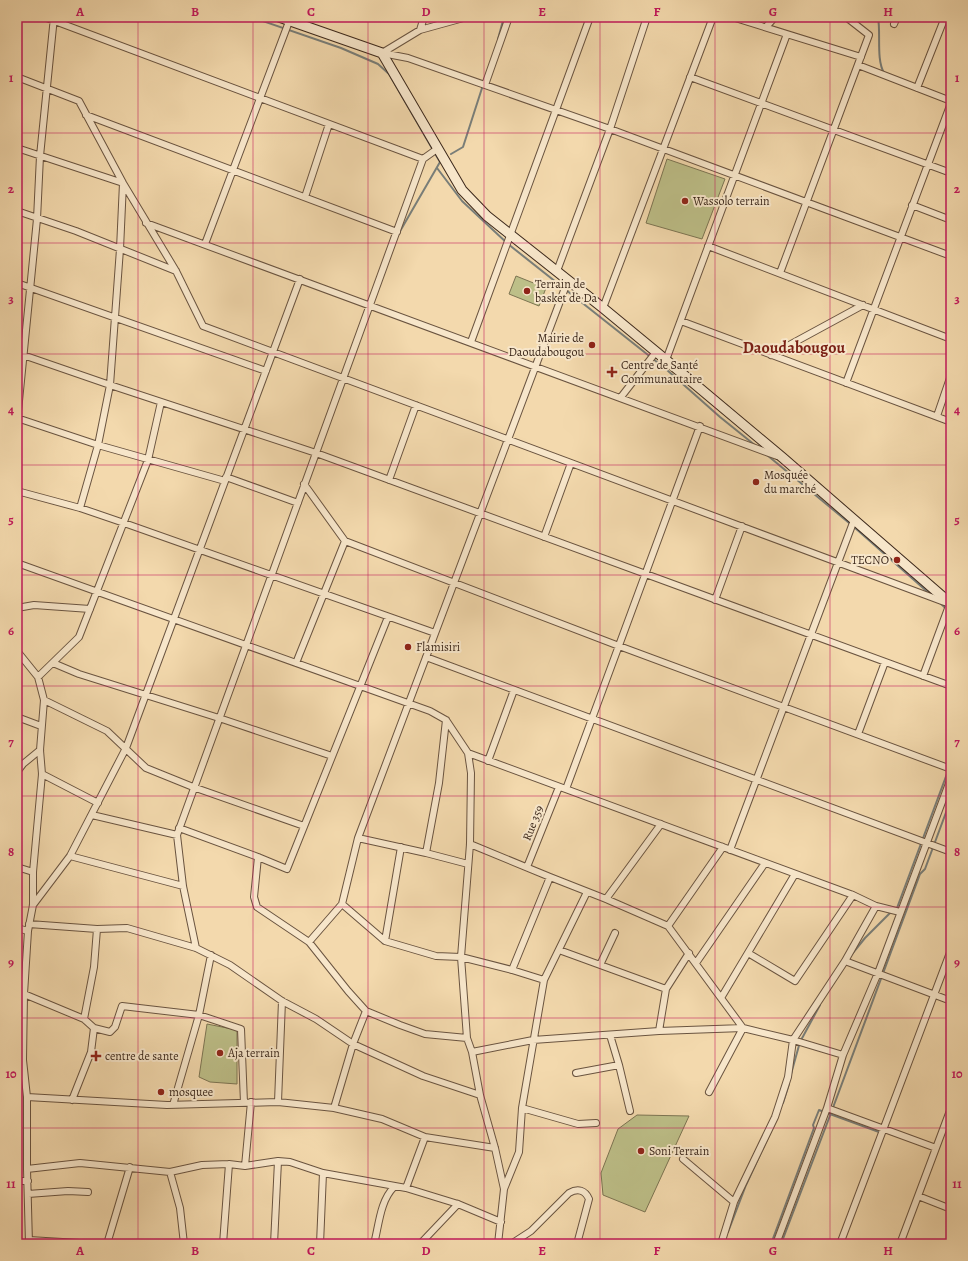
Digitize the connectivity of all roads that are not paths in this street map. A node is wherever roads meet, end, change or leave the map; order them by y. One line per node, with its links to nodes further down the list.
1 (44, 17): 14 (street)
2 (279, 17): 15 (street)
3 (424, 17): 18 (street)
4 (467, 17): 18 (street)
5 (509, 17): 25 (street)
6 (590, 17): 31 (street)
7 (647, 17): 35 (street)
8 (713, 17): 24 (street)
9 (732, 17): 17 (street)
10 (776, 17): 17 (street)
11 (846, 17): 21 (street)
12 (897, 17): 16 (street)
13 (945, 17): 26 (street)
14 (54, 19): 27 (street); 28 (street)
15 (290, 19): 20 (street); 28 (street)
16 (894, 24)
17 (766, 27): 19 (street)
18 (420, 30): 20 (street)
19 (787, 34): 21 (street); 30 (street)
20 (382, 53): 25 (street); 39 (street)
21 (861, 57): 22 (street)
22 (858, 65): 26 (street); 36 (street)
23 (17, 77): 27 (street)
24 (690, 77): 30 (street); 38 (street)
25 (485, 85): 31 (street)
26 (917, 88): 29 (street)
27 (47, 89): 33 (street); 40 (street)
28 (260, 98): 34 (street); 43 (street)
29 (951, 102): 32 (street)
30 (761, 103): 36 (street); 45 (street)
31 (556, 110): 35 (street); 55 (street)
32 (949, 112): 42 (street)
33 (86, 115): 43 (street); 46 (street)
34 (329, 124): 41 (street); 47 (street)
35 (610, 129): 38 (street); 62 (street)
36 (833, 130): 42 (street); 48 (street)
37 (17, 148): 40 (street)
38 (664, 148): 45 (street); 70 (street)
39 (437, 149): 41 (street); 55 (street)
40 (40, 156): 46 (street); 51 (street)
41 (423, 159): 54 (street)
42 (927, 166): 44 (street); 49 (street)
43 (233, 170): 47 (street); 57 (street)
44 (951, 173)
45 (734, 175): 48 (street); 58 (street)
46 (123, 184): 53 (street); 59 (street)
47 (305, 197): 54 (street)
48 (807, 202): 56 (street); 63 (street)
49 (912, 205): 52 (street); 56 (street)
50 (17, 211): 51 (street)
51 (37, 218): 59 (street); 67 (street)
52 (951, 220)
53 (146, 223): 57 (street); 61 (street)
54 (397, 232): 68 (street)
55 (510, 234): 62 (street); 75 (street)
56 (900, 237): 60 (street); 71 (street)
57 (205, 244): 64 (street)
58 (708, 246): 63 (street); 73 (street)
59 (120, 249): 61 (street); 72 (street)
60 (951, 256)
61 (176, 271): 78 (street)
62 (556, 271): 65 (street)
63 (780, 273): 69 (street)
64 (300, 279): 68 (street); 78 (street)
65 (568, 280): 70 (street); 82 (street)
66 (17, 283): 67 (street)
67 (30, 287): 72 (street); 77 (street)
68 (370, 305): 75 (street); 85 (street)
69 (863, 305): 71 (street); 80 (street)
70 (603, 308): 79 (street)
71 (873, 309): 74 (street); 86 (street)
72 (114, 317): 83 (street); 87 (street)
73 (681, 321): 80 (street); 81 (street)
74 (951, 339)
75 (471, 342): 82 (street)
76 (17, 348): 77 (street)
77 (24, 352): 87 (street); 92 (street)
78 (273, 352): 83 (street); 85 (street)
79 (656, 352): 81 (street); 88 (street)
80 (771, 355): 86 (street)
81 (666, 360): 99 (street)
82 (536, 366): 88 (street); 96 (street)
83 (266, 371): 95 (street)
84 (951, 374): 91 (street)
85 (343, 378): 90 (street); 98 (street)
86 (846, 382): 91 (street)
87 (110, 385): 89 (street); 97 (street)
88 (621, 398): 94 (street)
89 (161, 402): 95 (street); 100 (street)
90 (416, 405): 96 (street); 103 (street)
91 (937, 416): 93 (street)
92 (17, 419): 97 (street)
93 (951, 422)
94 (700, 426): 99 (street); 106 (street)
95 (244, 429): 98 (street); 102 (street)
96 (508, 439): 101 (street); 109 (street)
97 (98, 445): 100 (street); 108 (street)
98 (316, 453): 103 (street); 104 (street)
99 (783, 458): 110 (street)
100 (148, 460): 102 (street); 111 (street)
101 (571, 463): 106 (street); 113 (street)
102 (226, 479): 107 (street); 115 (street)
103 (389, 480): 109 (street)
104 (304, 484): 107 (street); 114 (street)
105 (17, 491): 108 (street)
106 (673, 501): 112 (street); 118 (street)
107 (298, 503): 119 (street)
108 (80, 508): 111 (street)
109 (480, 514): 113 (street); 120 (street)
110 (854, 520): 116 (street); 124 (street)
111 (124, 523): 115 (street); 121 (street)
112 (742, 526): 116 (street); 123 (street)
113 (544, 537): 118 (street)
114 (344, 540): 120 (street); 122 (street)
115 (199, 550): 119 (street); 128 (street)
116 (839, 562): 124 (street); 130 (street)
117 (17, 563): 121 (street)
118 (646, 574): 123 (street); 132 (street)
119 (271, 576): 122 (street); 131 (street)
120 (454, 584): 129 (street); 132 (street)
121 (97, 592): 126 (street); 128 (street)
122 (323, 594): 127 (street); 137 (street)
123 (715, 600): 130 (street)
124 (951, 604): 138 (street)
125 (17, 608): 126 (street)
126 (90, 609): 136 (street)
127 (388, 617): 129 (street); 140 (street)
128 (174, 619): 131 (street); 143 (street)
129 (436, 633): 134 (street)
130 (812, 635): 135 (street); 146 (street)
131 (246, 645): 137 (street); 148 (street)
132 (619, 646): 146 (street); 149 (street)
133 (17, 651): 139 (street)
134 (426, 657): 142 (street); 145 (street)
135 (885, 662): 138 (street); 152 (street)
136 (53, 663): 139 (street); 143 (street)
137 (296, 663): 140 (street)
138 (923, 676): 141 (street)
139 (38, 677): 144 (street)
140 (360, 686): 145 (street); 156 (street)
141 (951, 686)
142 (514, 690): 149 (street); 157 (street)
143 (145, 695): 148 (street); 153 (street)
144 (44, 700): 151 (street); 153 (street)
145 (409, 703): 150 (street); 173 (street)
146 (785, 706): 152 (street); 163 (street)
147 (17, 717): 151 (street)
148 (220, 718): 156 (street); 164 (street)
149 (592, 719): 163 (street); 166 (street)
150 (446, 720): 155 (street); 180 (street)
151 (41, 726): 154 (street)
152 (858, 734): 159 (street)
153 (126, 748): 164 (street); 167 (street)
154 (40, 750): 158 (street); 161 (street)
155 (468, 753): 157 (street); 175 (street)
156 (332, 756): 170 (street)
157 (488, 761): 165 (street)
158 (20, 763): 160 (street)
159 (951, 769)
160 (17, 772)
161 (42, 774): 167 (street); 187 (street)
162 (951, 778): 174 (street)
163 (757, 780): 174 (street); 178 (street)
164 (193, 787): 170 (street); 171 (street)
165 (559, 787): 166 (street); 186 (street, Rue 359)
166 (566, 789): 169 (street)
167 (98, 803): 168 (street)
168 (92, 815): 172 (street); 181 (street)
169 (662, 824): 177 (street); 193 (street)
170 (304, 826): 182 (street)
171 (179, 828): 172 (street); 182 (street)
172 (177, 835): 190 (street)
173 (358, 838): 176 (street); 194 (street)
174 (927, 843): 179 (street); 197 (street)
175 (470, 844): 184 (street); 186 (street)
176 (401, 847): 180 (street); 204 (street)
177 (723, 847): 178 (street); 199 (street)
178 (730, 850): 183 (street)
179 (951, 852)
180 (426, 853): 184 (street)
181 (70, 856): 190 (street); 195 (street)
182 (258, 857): 205 (street)
183 (764, 863): 188 (street); 214 (street)
184 (468, 864): 212 (street)
185 (17, 867): 187 (street)
186 (527, 867): 189 (street)
187 (33, 872): 195 (street)
188 (795, 874): 192 (street); 210 (street)
189 (550, 877): 191 (street); 216 (street)
190 (183, 886): 206 (street)
191 (587, 892): 193 (street); 207 (street)
192 (853, 895): 196 (street); 210 (street)
193 (606, 899): 199 (street)
194 (342, 904): 204 (street); 205 (street)
195 (33, 905): 198 (street)
196 (876, 906): 197 (street); 213 (street)
197 (900, 912): 217 (street)
198 (29, 924): 201 (street); 202 (street)
199 (668, 926): 209 (street)
200 (17, 928): 202 (street)
201 (97, 929): 206 (street); 229 (street)
202 (28, 931): 220 (street)
203 (615, 933): 215 (street)
204 (385, 941): 212 (street)
205 (309, 942): 227 (street)
206 (196, 948): 211 (street)
207 (559, 950): 215 (street); 218 (street)
208 (951, 950): 223 (street)
209 (689, 953): 214 (street); 221 (street)
210 (748, 953): 224 (street)
211 (211, 955): 225 (street); 228 (street)
212 (461, 957): 216 (street); 234 (street)
213 (845, 961): 217 (street); 236 (street)
214 (696, 963): 224 (street)
215 (600, 965): 221 (street)
216 (512, 970): 218 (street)
217 (878, 973): 223 (street); 239 (street)
218 (544, 980): 235 (street)
219 (17, 984): 220 (street)
220 (24, 985): 222 (street)
221 (666, 989): 232 (street)
222 (24, 994): 229 (street); 240 (street)
223 (934, 994): 226 (street); 259 (street)
224 (721, 998): 231 (street)
225 (282, 1001): 237 (street); 248 (street)
226 (951, 1001)
227 (366, 1011): 234 (street); 237 (street)
228 (200, 1015): 230 (street); 249 (street); 250 (street)
229 (84, 1019): 230 (street)
230 (94, 1028): 246 (street)
231 (743, 1028): 232 (street); 236 (street); 243 (street)
232 (659, 1031): 233 (street)
233 (610, 1035): 235 (street); 241 (street)
234 (467, 1038): 238 (street)
235 (533, 1040): 238 (street); 252 (street)
236 (793, 1040): 239 (street); 278 (street)
237 (353, 1044): 244 (street); 251 (street)
238 (472, 1052): 244 (street)
239 (844, 1055): 253 (street)
240 (20, 1059): 245 (street)
241 (619, 1065): 242 (street); 255 (street)
242 (576, 1072)
243 (709, 1092)
244 (480, 1095): 261 (street)
245 (27, 1098): 246 (street); 268 (street)
246 (72, 1100): 250 (street)
247 (251, 1102): 248 (street); 249 (street); 266 (street)
248 (278, 1102): 251 (street)
249 (244, 1103): 250 (street)
250 (173, 1105)
251 (334, 1108): 260 (street)
252 (522, 1108): 256 (street); 274 (street)
253 (827, 1108): 259 (street); 296 (street)
254 (951, 1108): 257 (street)
255 (630, 1111)
256 (596, 1123)
257 (944, 1125): 258 (street); 262 (street)
258 (951, 1128)
259 (883, 1129): 262 (street); 297 (street)
260 (425, 1137): 261 (street); 273 (street)
261 (495, 1148): 274 (street)
262 (936, 1148): 277 (street)
263 (683, 1159): 278 (street)
264 (278, 1162): 266 (street); 270 (street); 288 (street)
265 (229, 1164): 266 (street); 269 (street); 287 (street)
266 (245, 1166)
267 (130, 1167): 268 (street); 269 (street); 285 (street)
268 (27, 1169): 272 (street)
269 (170, 1172): 286 (street)
270 (323, 1173): 273 (street); 289 (street)
271 (17, 1181): 272 (street)
272 (28, 1181): 276 (street)
273 (406, 1188): 279 (street); 290 (street)
274 (504, 1189): 281 (street)
275 (88, 1192): 276 (street)
276 (28, 1194): 282 (street)
277 (918, 1196): 280 (street); 298 (street)
278 (734, 1202): 295 (street)
279 (458, 1204): 281 (street); 291 (street)
280 (951, 1208)
281 (501, 1222): 292 (street)
282 (29, 1242): 283 (street)
283 (89, 1243): 284 (street)
284 (96, 1244)
285 (107, 1244)
286 (184, 1244)
287 (223, 1244)
288 (274, 1244)
289 (320, 1244)
290 (374, 1244)
291 (420, 1244)
292 (498, 1244)
293 (511, 1244): 294 (street)
294 (577, 1244)
295 (721, 1244)
296 (776, 1244)
297 (840, 1244)
298 (900, 1244)

